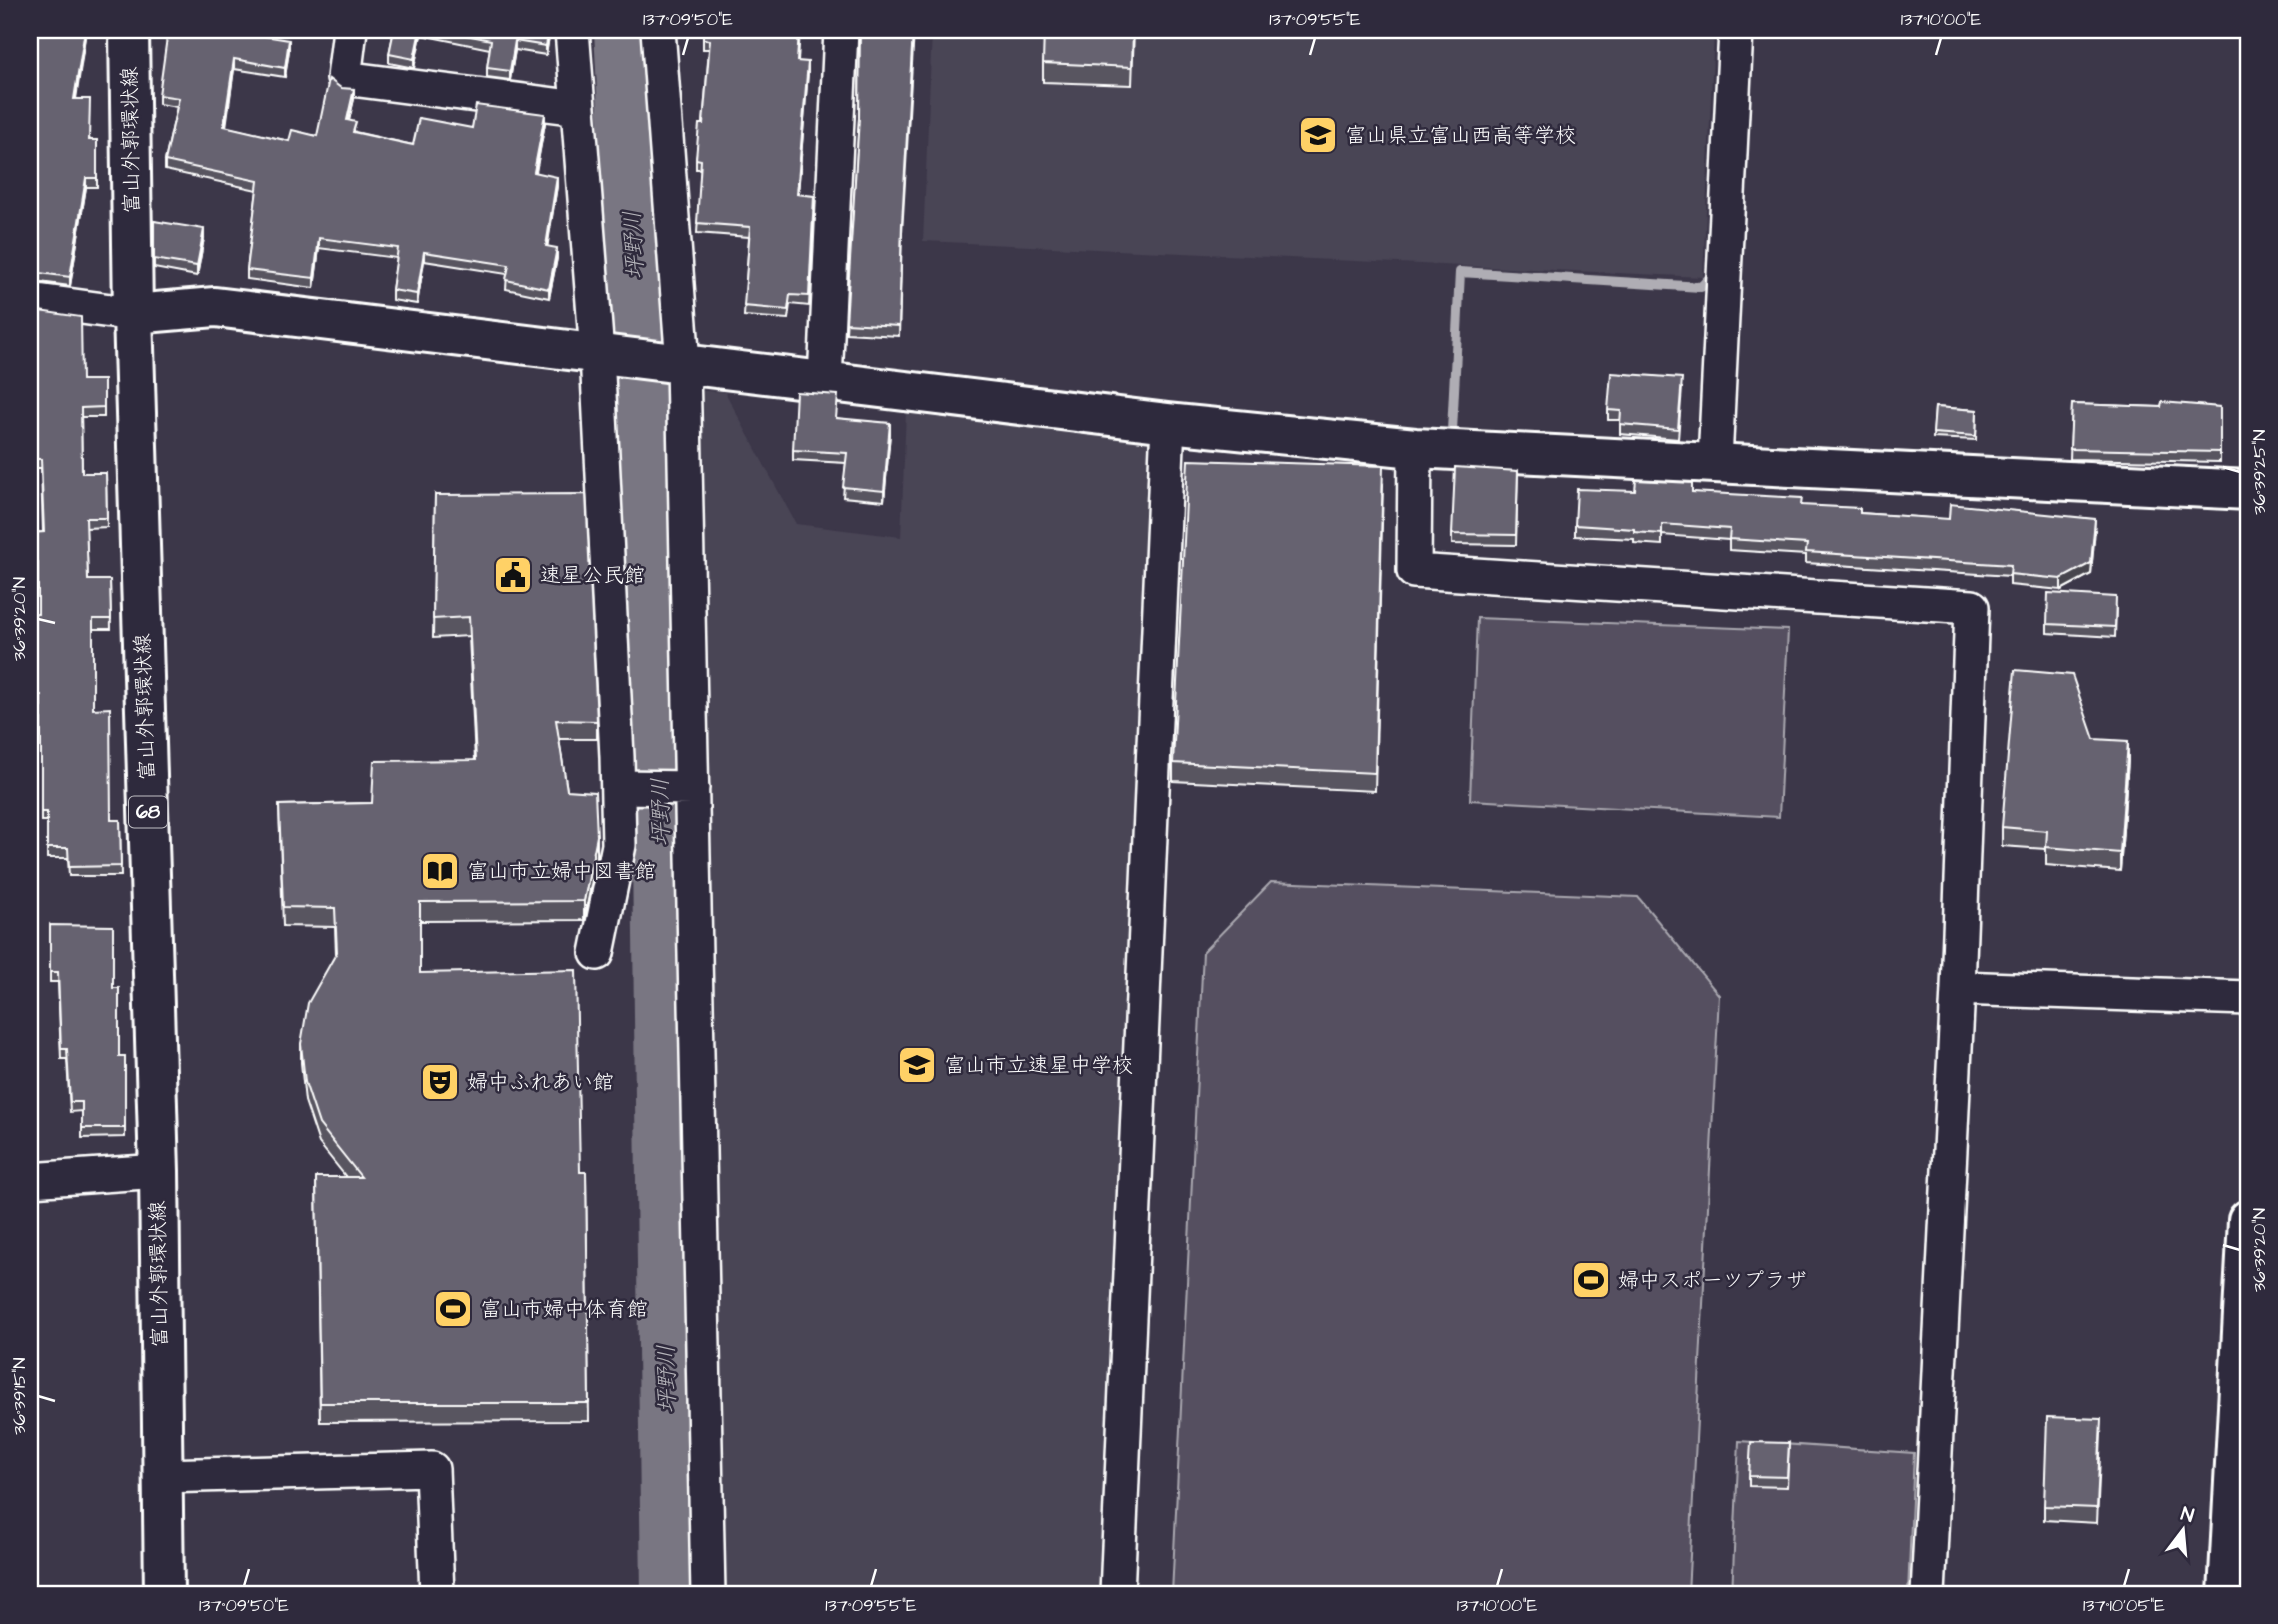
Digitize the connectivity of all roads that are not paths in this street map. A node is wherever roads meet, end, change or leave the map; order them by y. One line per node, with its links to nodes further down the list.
1 (129, 30): 9 (street, 富山外郭環状線 / 68)
2 (350, 30): 7 (street)
3 (572, 30): 7 (street)
4 (658, 30): 11 (street)
5 (841, 30): 12 (street)
6 (1736, 30): 15 (street)
7 (578, 108): 10 (street)
8 (30, 300): 9 (street)
9 (133, 314): 10 (street); 22 (street, 富山外郭環状線 / 68)
10 (597, 354): 11 (street); 17 (street)
11 (683, 364): 12 (street); 18 (street)
12 (825, 382): 13 (street)
13 (1168, 423): 14 (street); 29 (street)
14 (1415, 448): 15 (street); 20 (street)
15 (1715, 461): 16 (street)
16 (2248, 490)
17 (618, 787): 18 (street); 19 (street)
18 (692, 788): 28 (street)
19 (597, 953)
20 (1958, 988): 21 (street); 30 (street)
21 (2248, 998)
22 (159, 1171): 23 (street); 25 (street, 富山外郭環状線 / 68)
23 (30, 1180)
24 (2248, 1220): 31 (street)
25 (161, 1476): 26 (street, 富山外郭環状線 / 68); 27 (street)
26 (164, 1594)
27 (437, 1594)
28 (708, 1594)
29 (1117, 1594)
30 (1928, 1594)
31 (2228, 1594)

